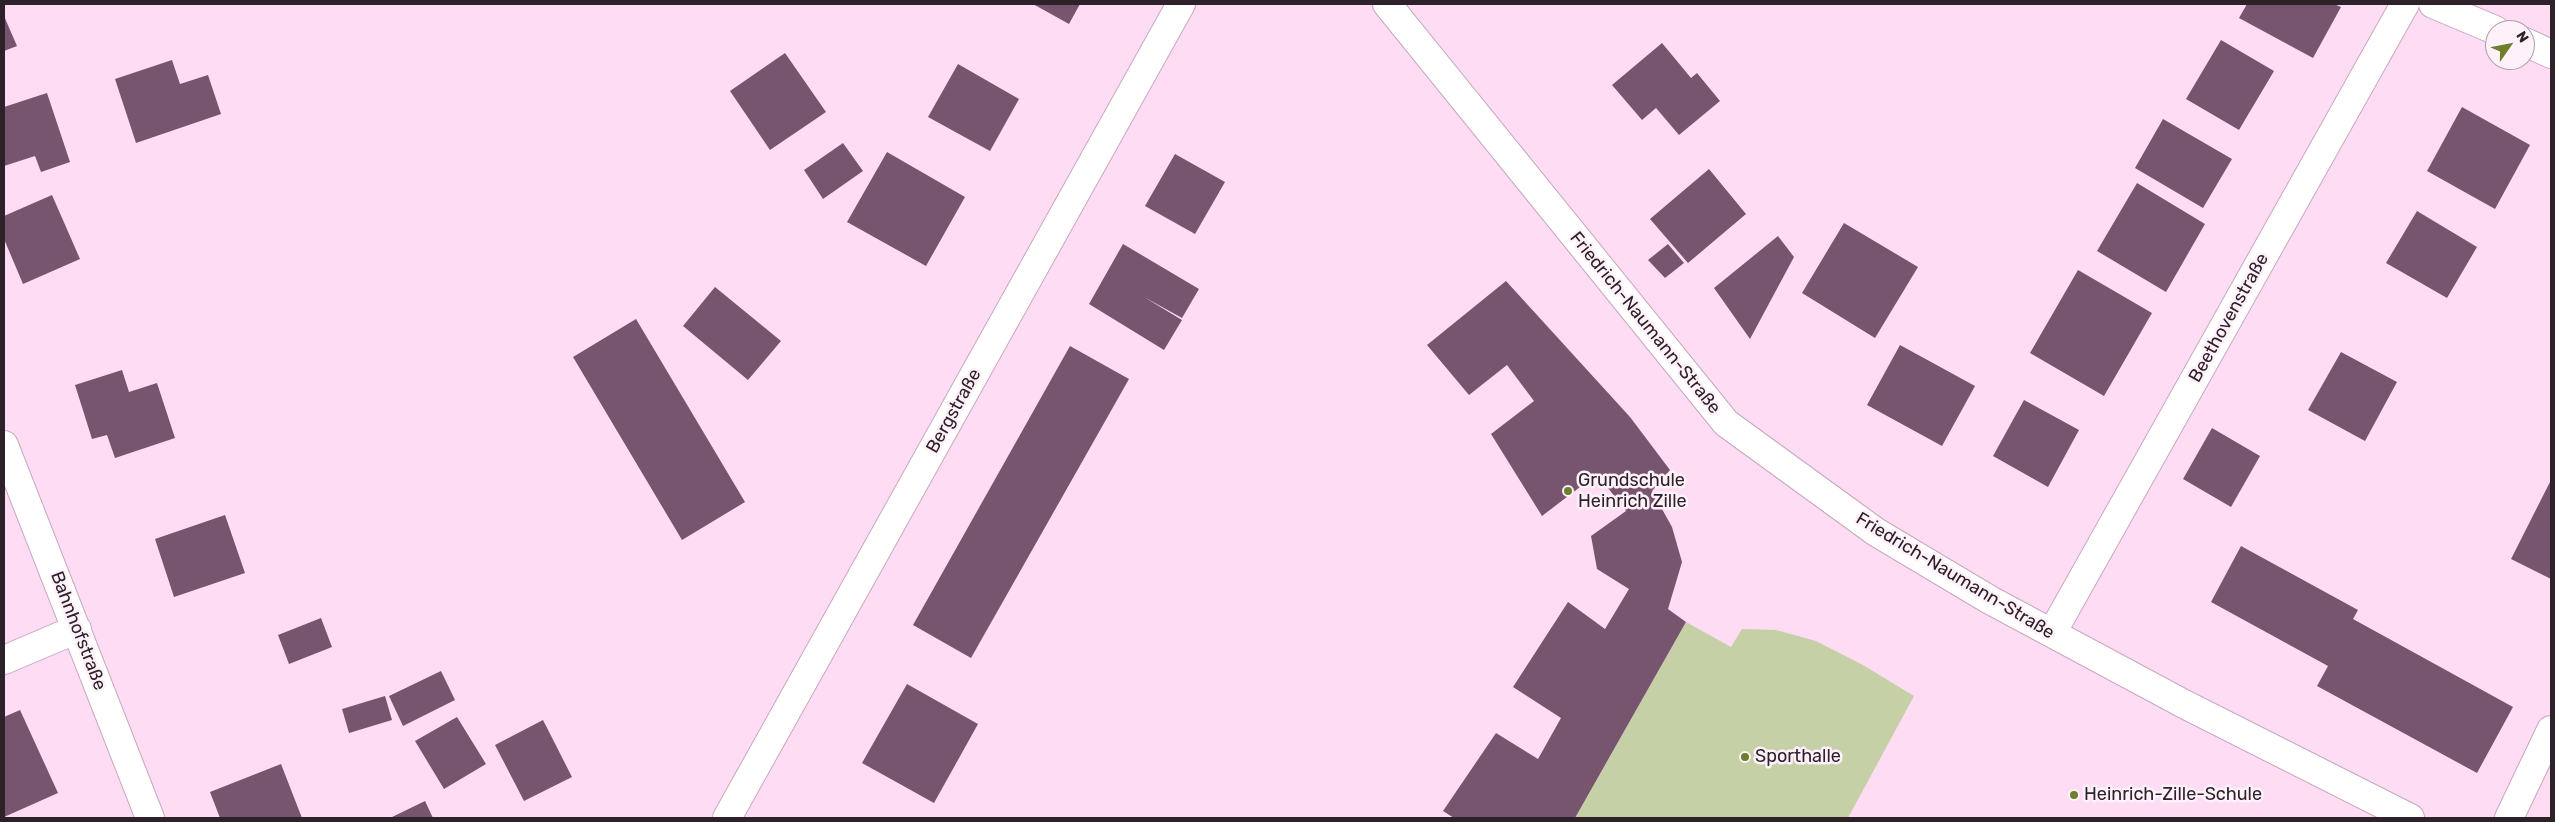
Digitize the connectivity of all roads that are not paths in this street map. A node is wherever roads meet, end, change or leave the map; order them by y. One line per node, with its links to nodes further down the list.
1 (1181, 4): 14 (street, Bergstraße)
2 (1387, 4): 10 (street, Friedrich-Naumann-Straße)
3 (2406, 4): 10 (street, Beethovenstraße)
4 (2433, 4): 5 (street)
5 (2485, 26)
6 (2535, 47): 7 (street)
7 (2551, 54)
8 (4, 445): 9 (street, Bahnhofstraße)
9 (77, 628): 11 (street); 13 (street, Bahnhofstraße)
10 (2052, 633): 15 (street, Friedrich-Naumann-Straße)
11 (4, 660)
12 (2551, 730): 16 (street)
13 (150, 818)
14 (727, 818)
15 (2410, 818)
16 (2509, 818)

